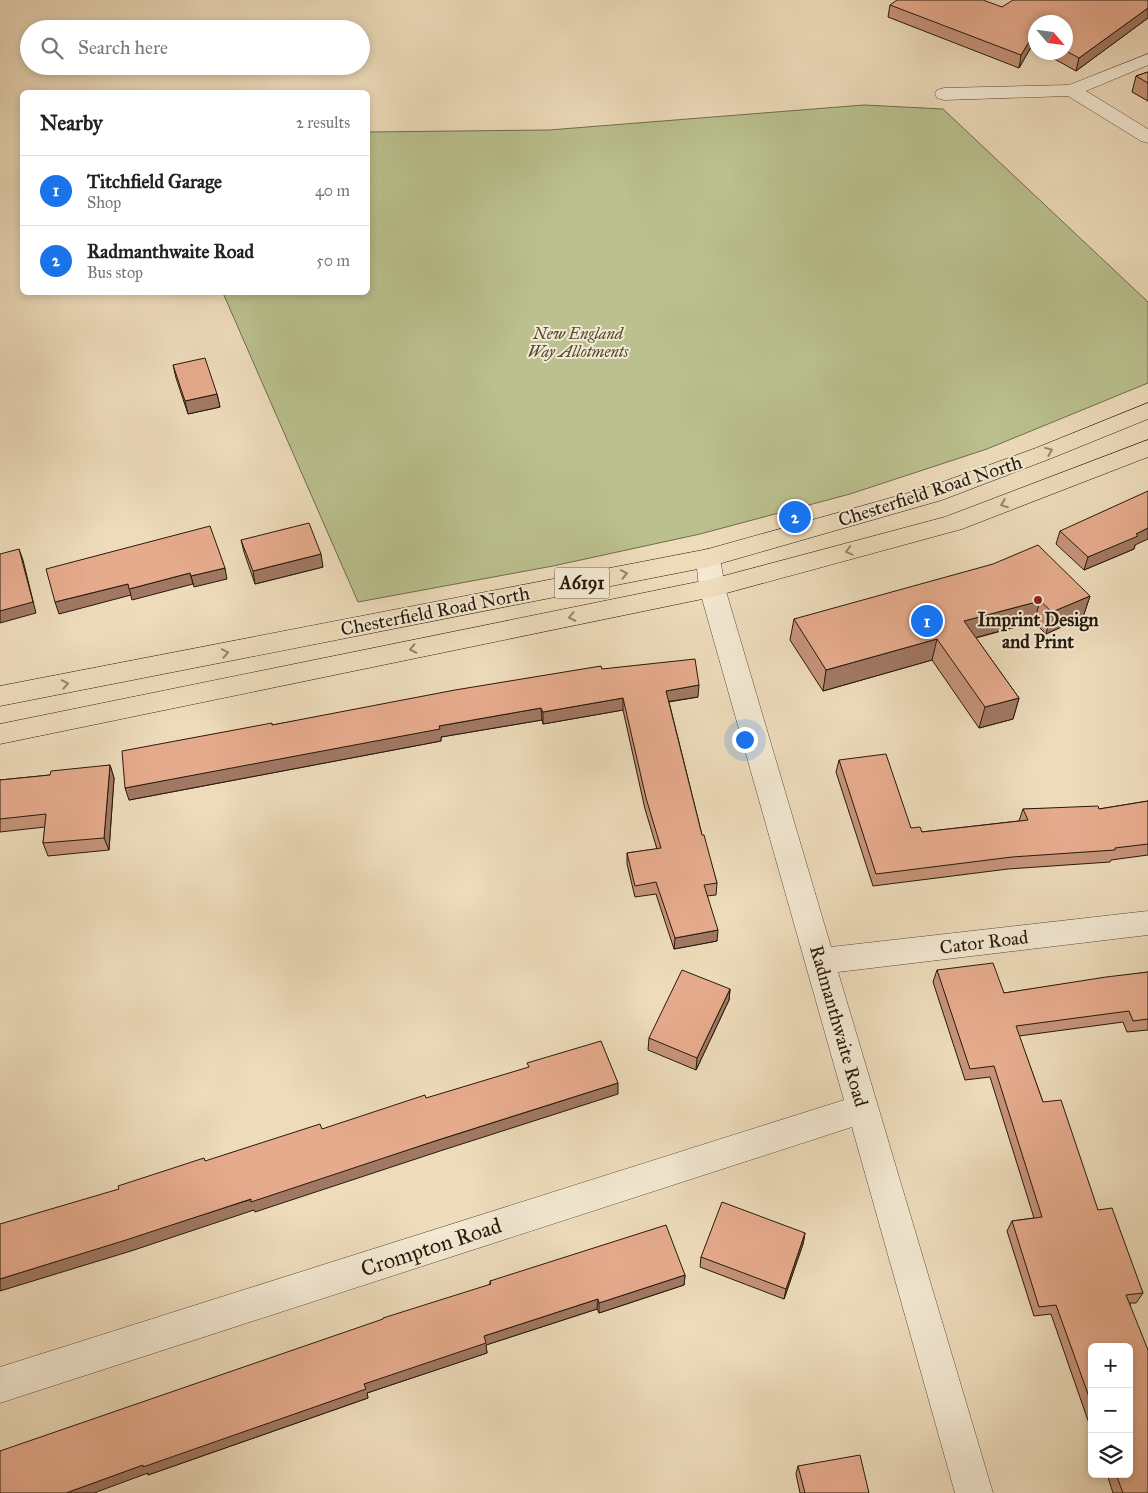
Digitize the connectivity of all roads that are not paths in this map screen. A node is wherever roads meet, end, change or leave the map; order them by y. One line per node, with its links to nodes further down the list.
1 (1148, 59): 2 (street)
2 (1072, 90): 3 (street); 4 (street)
3 (944, 94)
4 (1148, 137)
5 (1148, 410): 7 (main road, Chesterfield Road North / A6191, one-way to 5)
6 (1148, 448): 7 (main road, Chesterfield Road North / A6191, one-way to 7)
7 (710, 573): 8 (main road, Chesterfield Road North / A6191, one-way to 7); 10 (main road, Chesterfield Road North / A6191, one-way to 10); 13 (street, Radmanthwaite Road)
8 (40, 688): 9 (main road, Chesterfield Road North / A6191); 10 (main road)
9 (0, 696)
10 (44, 725): 11 (main road, Chesterfield Road North / A6191)
11 (0, 734)
12 (1148, 923): 13 (street, Cator Road)
13 (820, 961): 14 (street, Radmanthwaite Road)
14 (862, 1109): 15 (street, Crompton Road); 16 (street, Radmanthwaite Road)
15 (0, 1385)
16 (974, 1493)

